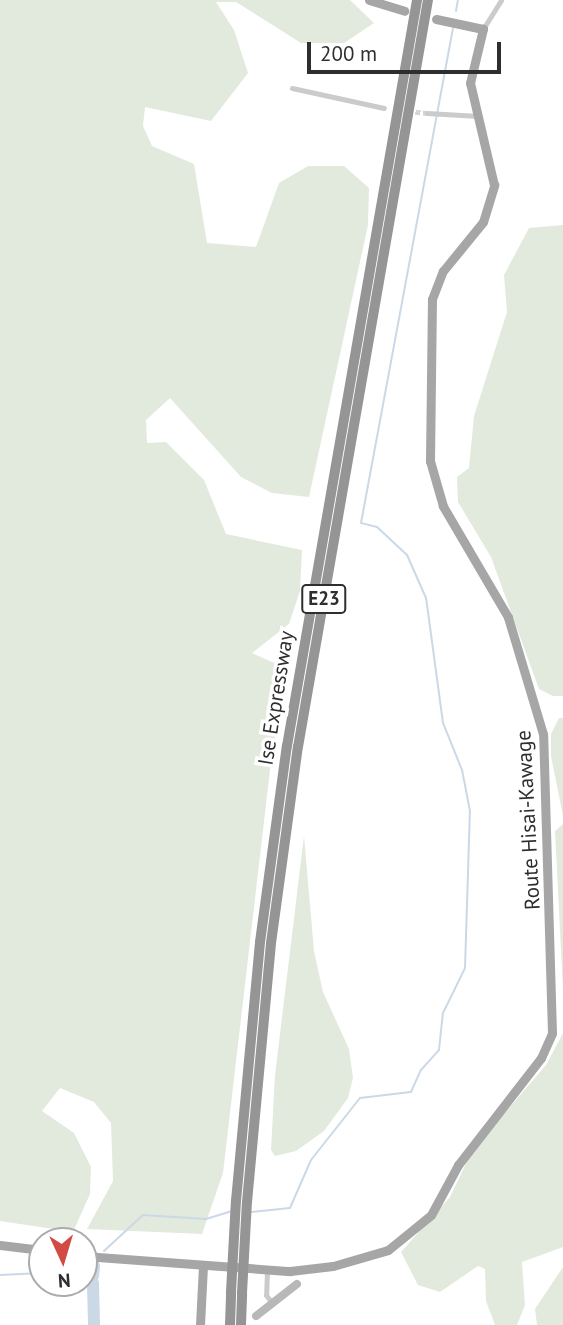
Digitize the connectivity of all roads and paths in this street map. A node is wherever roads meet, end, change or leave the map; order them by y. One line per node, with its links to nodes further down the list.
1 (369, 0): 5 (main road)
2 (417, 0): 12 (highway, Ise Expressway / E23)
3 (428, 0): 12 (highway, Ise Expressway / E23)
4 (501, 0): 7 (street)
5 (404, 11)
6 (436, 19): 7 (main road)
7 (483, 29): 11 (main road, Route Hisai-Kawage)
8 (292, 88): 9 (street)
9 (384, 108)
10 (427, 113): 11 (street)
11 (478, 116): 17 (main road, Route Hisai-Kawage)
12 (242, 1202): 19 (highway, Ise Expressway / E23, bridge)
13 (0, 1245): 14 (main road)
14 (28, 1249)
15 (98, 1257): 16 (main road, Route Hisai-Kawage)
16 (203, 1265): 17 (main road, Route Hisai-Kawage); 22 (main road)
17 (267, 1269): 20 (street)
18 (297, 1284): 20 (street)
19 (236, 1293): 23 (highway, Ise Expressway / E23); 24 (highway, Ise Expressway / E23)
20 (272, 1303): 21 (street)
21 (256, 1316)
22 (200, 1325)
23 (230, 1325)
24 (241, 1325)

